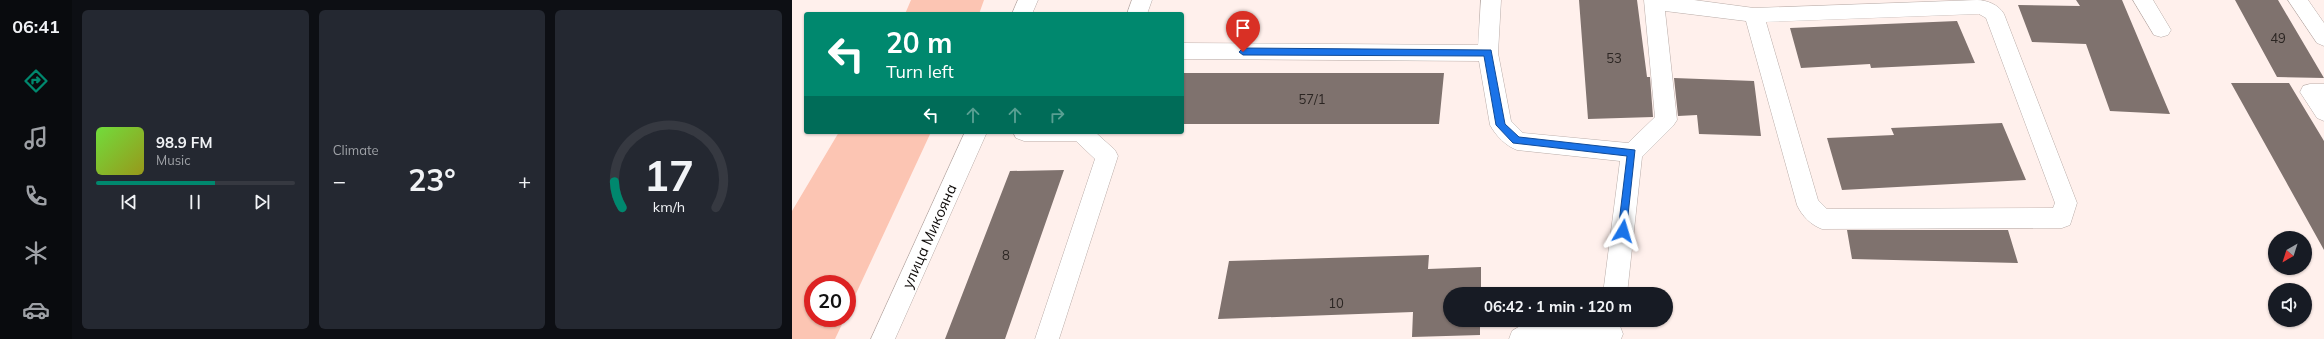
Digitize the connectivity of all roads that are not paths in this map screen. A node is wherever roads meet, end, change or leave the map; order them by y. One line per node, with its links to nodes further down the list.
1 (1028, 0): 7 (street)
2 (1142, 0): 8 (street)
3 (1491, 0): 13 (street)
4 (2142, 0): 10 (street)
5 (2298, 0): 11 (street)
6 (1654, 1): 9 (street); 18 (street)
7 (1023, 12)
8 (1138, 12)
9 (1754, 15): 9 (street)
10 (2161, 30)
11 (2324, 38)
12 (1184, 51): 13 (street)
13 (1488, 52): 18 (street)
14 (2324, 92): 15 (street)
15 (2324, 112)
16 (975, 134): 21 (street, улица Микояна)
17 (1082, 134): 22 (street)
18 (1632, 153): 19 (street)
19 (1616, 287)
20 (1611, 331): 23 (street)
21 (883, 339)
22 (1047, 339)
23 (1521, 339)

